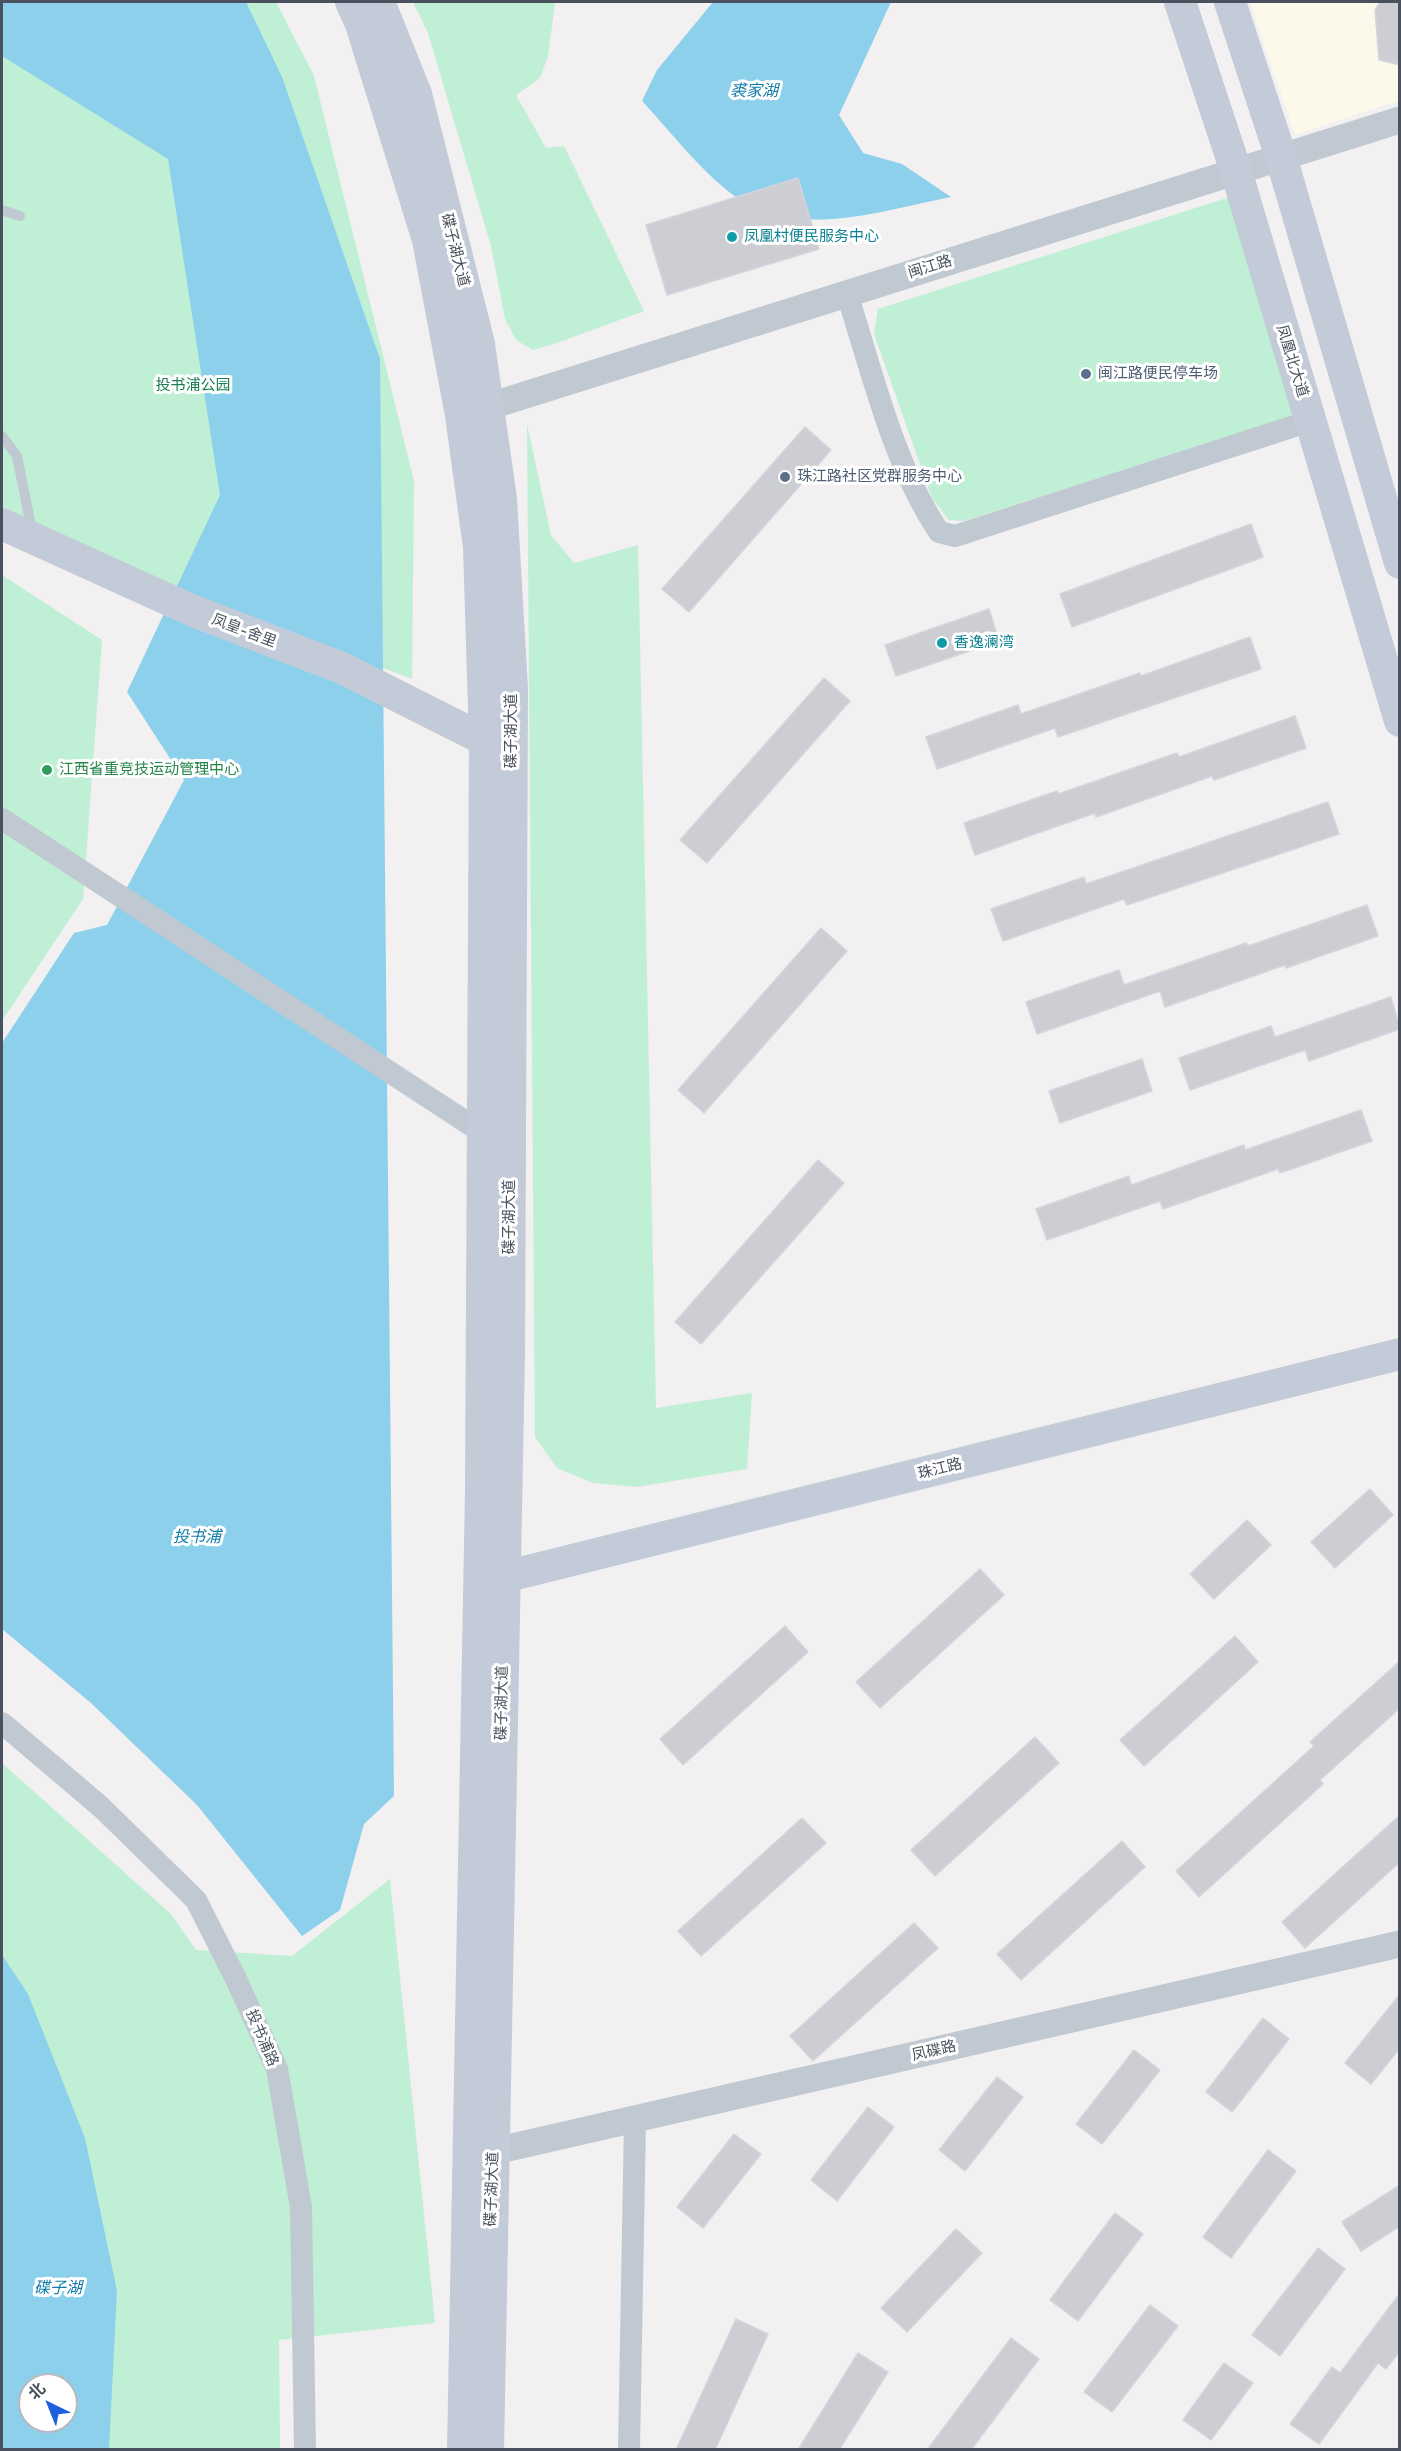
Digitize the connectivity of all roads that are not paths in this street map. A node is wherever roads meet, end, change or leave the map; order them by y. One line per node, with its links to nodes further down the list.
1 (351, 2): 11 (main road, 碟子湖大道)
2 (379, 2): 11 (main road, 碟子湖大道)
3 (1180, 2): 7 (main road, 凤凰北大道)
4 (1230, 2): 6 (main road)
5 (1400, 120): 6 (street, 闽江路)
6 (1281, 157): 7 (street, 闽江路); 16 (main road)
7 (1236, 171): 10 (street, 闽江路); 12 (main road, 凤凰北大道)
8 (2, 210): 9 (lane)
9 (20, 216)
10 (847, 294): 11 (street, 闽江路); 12 (street)
11 (475, 411): 18 (main road, 碟子湖大道); 22 (main road, 碟子湖大道)
12 (1310, 421): 17 (main road, 凤凰北大道)
13 (2, 436): 15 (lane)
14 (2, 524): 15 (main road, 凤皇-舍里)
15 (33, 538): 18 (main road, 凤皇-舍里)
16 (1400, 563)
17 (1400, 721)
18 (485, 740): 20 (main road, 碟子湖大道)
19 (2, 819): 20 (street)
20 (483, 1133): 22 (main road, 碟子湖大道)
21 (1400, 1354): 22 (main road, 珠江路)
22 (492, 1580): 26 (main road, 碟子湖大道)
23 (2, 1723): 27 (street, 投书浦路)
24 (1400, 1944): 25 (street, 凤碟路)
25 (635, 2120): 26 (street, 凤碟路); 30 (street)
26 (481, 2155): 28 (main road, 碟子湖大道); 29 (main road, 碟子湖大道)
27 (305, 2450)
28 (463, 2450)
29 (488, 2450)
30 (629, 2450)

